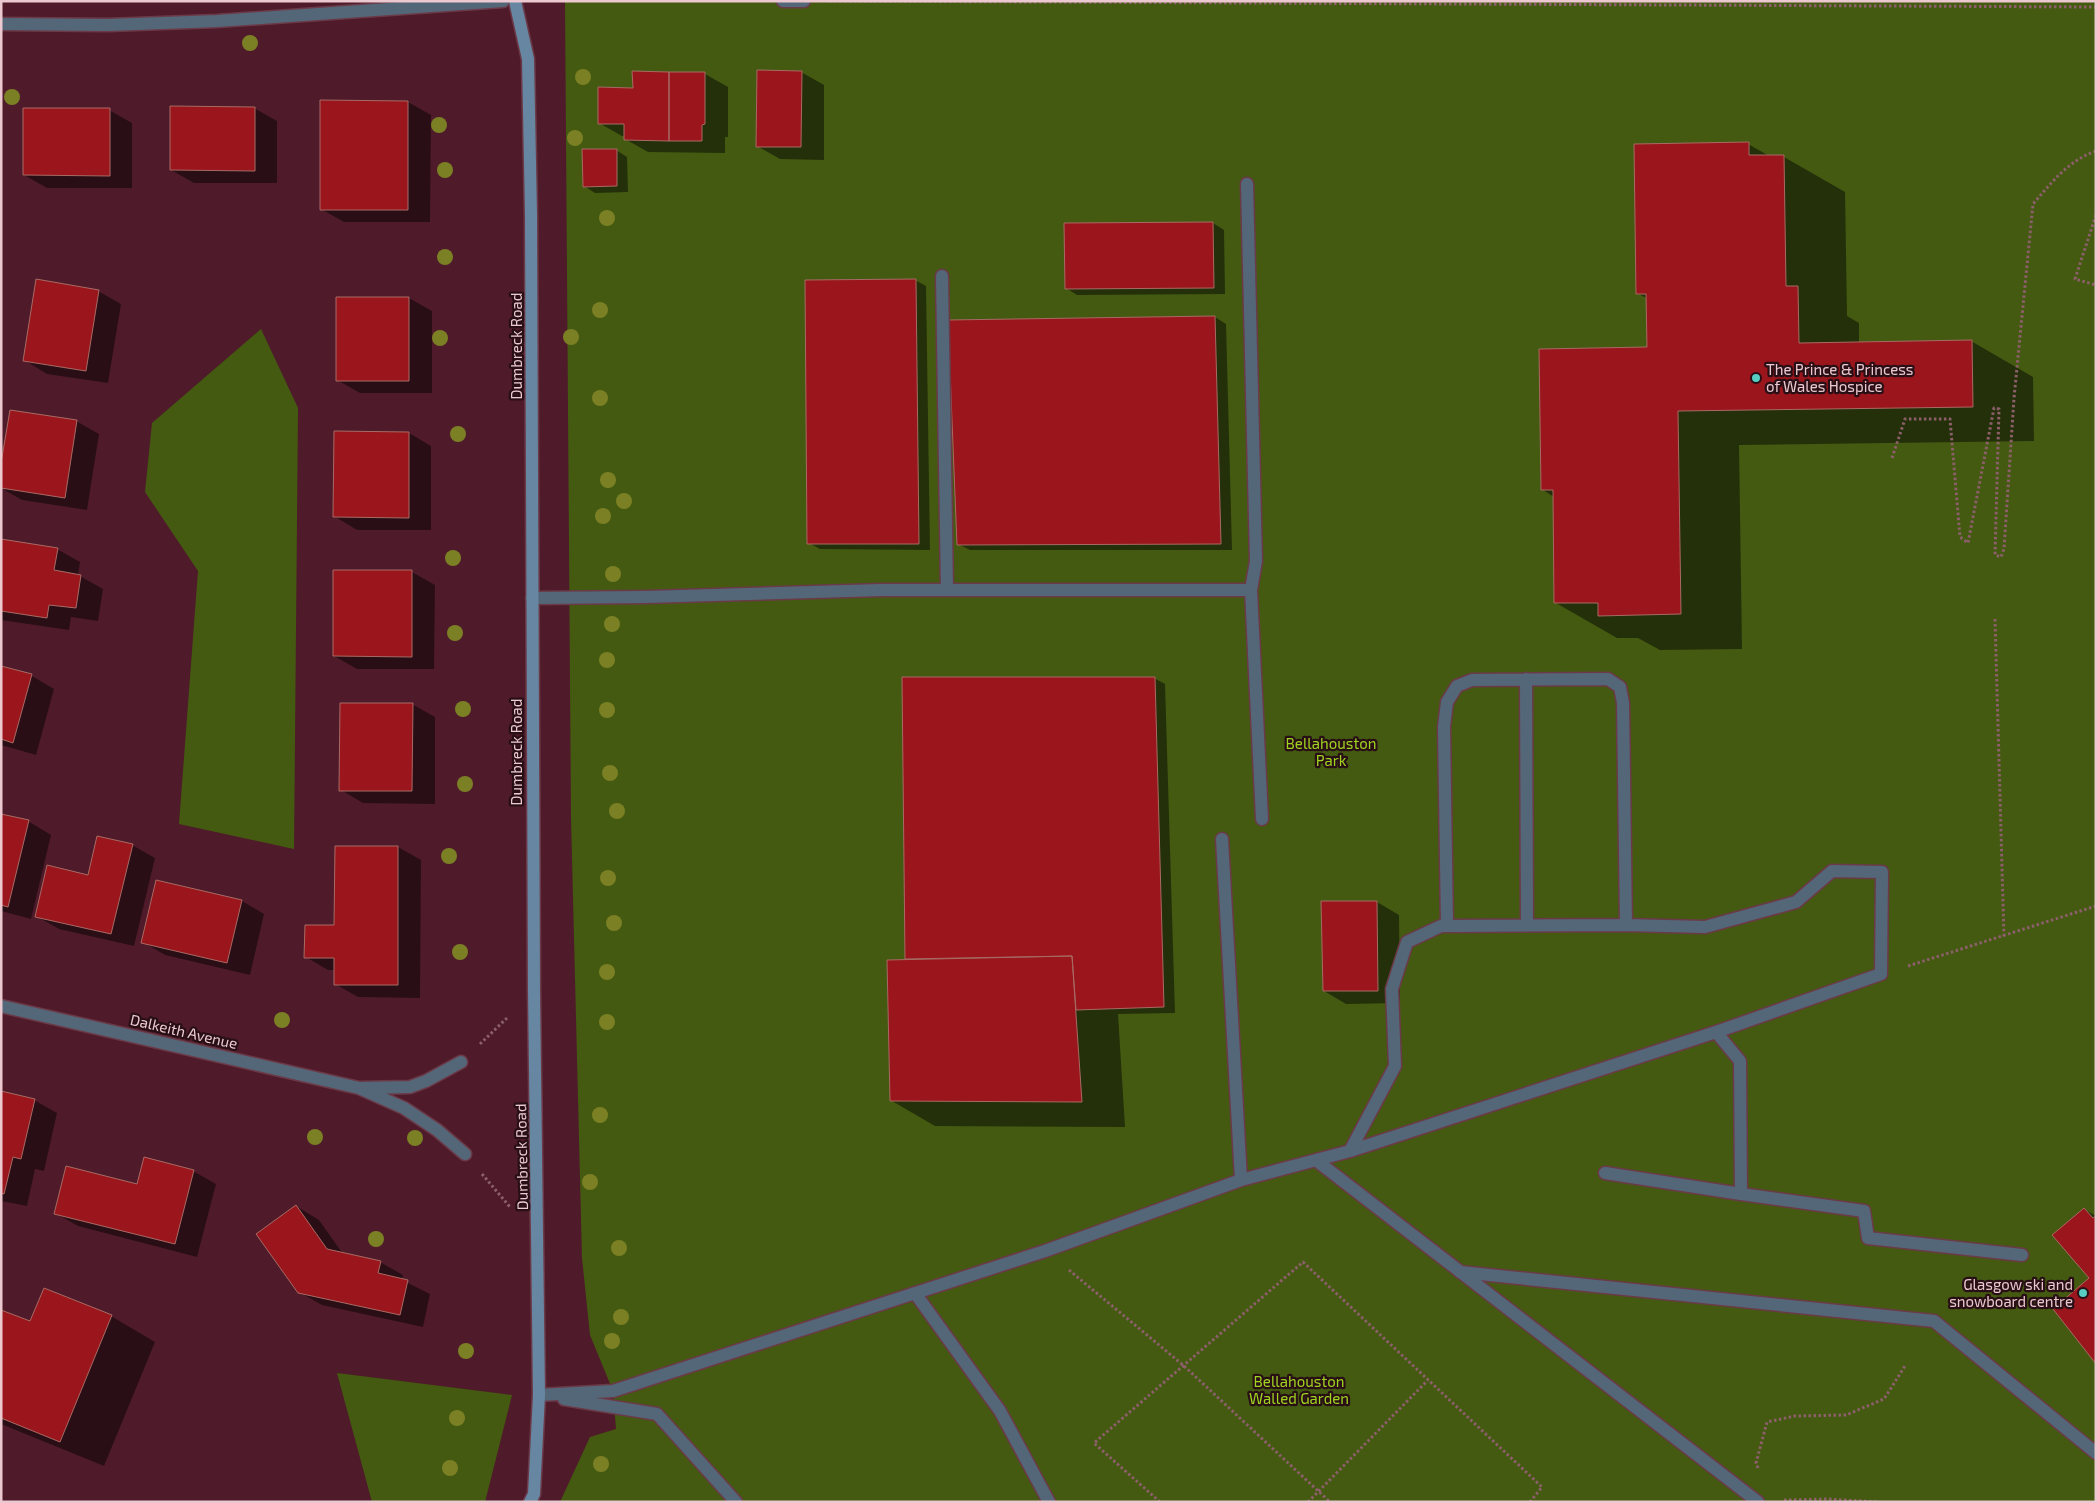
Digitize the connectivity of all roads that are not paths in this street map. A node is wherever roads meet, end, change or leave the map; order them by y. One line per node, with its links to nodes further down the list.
1 (503, 1): 5 (street)
2 (516, 1): 10 (main road, Dumbreck Road)
3 (783, 1): 4 (street)
4 (804, 1)
5 (1, 24)
6 (1247, 184): 9 (street)
7 (942, 276): 8 (street)
8 (947, 590): 9 (street); 10 (street)
9 (1251, 590): 12 (street)
10 (532, 598): 30 (main road, Dumbreck Road)
11 (1526, 679): 14 (street); 15 (street); 16 (street)
12 (1262, 819)
13 (1222, 839): 25 (street)
14 (1527, 925): 15 (street); 16 (street)
15 (1626, 925): 18 (street)
16 (1447, 926): 21 (street)
17 (1, 1006): 20 (street, Dalkeith Avenue)
18 (1716, 1032): 21 (street); 26 (street)
19 (461, 1062): 20 (street, Dalkeith Avenue)
20 (359, 1088): 22 (street, Dalkeith Avenue)
21 (1350, 1151): 23 (street)
22 (466, 1154)
23 (1317, 1161): 25 (street); 28 (street)
24 (1605, 1173): 26 (street)
25 (1241, 1180): 29 (street)
26 (1740, 1194): 27 (street)
27 (2022, 1255)
28 (1460, 1272): 31 (street); 35 (street)
29 (915, 1293): 30 (street); 34 (street)
30 (539, 1396): 32 (street); 33 (main road, Dumbreck Road)
31 (2096, 1453)
32 (734, 1501)
33 (530, 1502)
34 (1049, 1502)
35 (1758, 1502)

